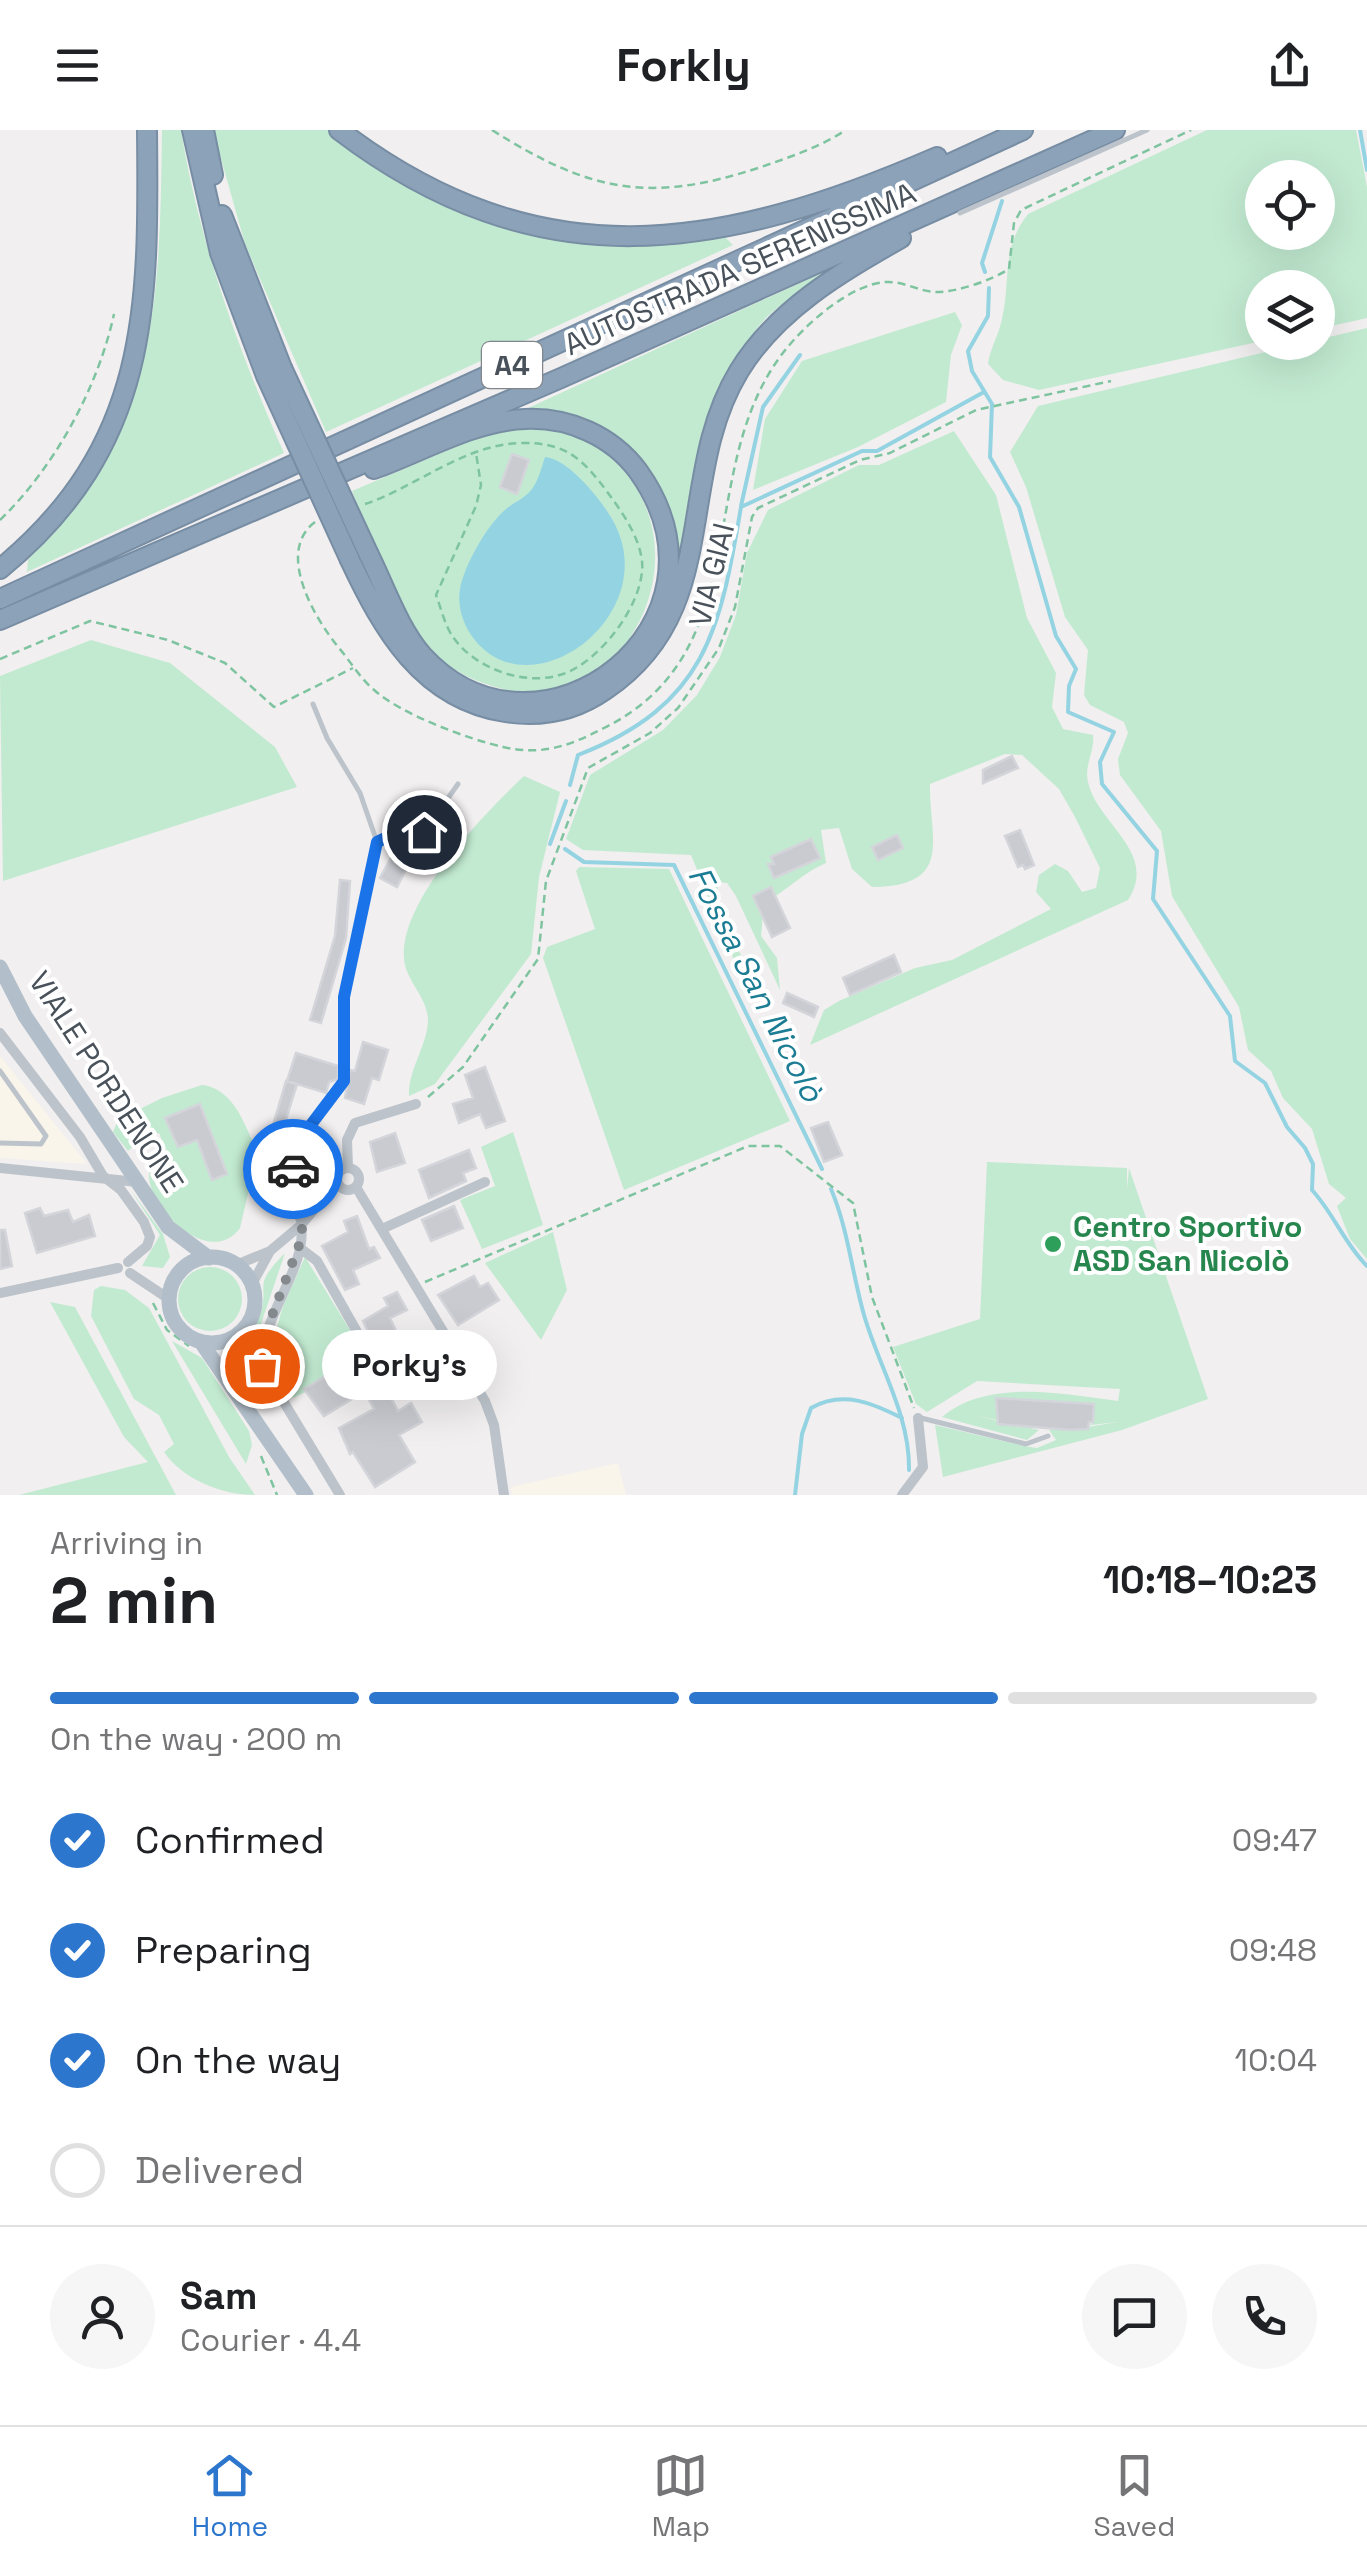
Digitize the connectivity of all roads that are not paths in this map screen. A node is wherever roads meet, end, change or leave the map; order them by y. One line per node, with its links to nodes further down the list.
1 (147, 130): 13 (highway)
2 (192, 130): 11 (highway)
3 (204, 130): 11 (highway)
4 (339, 130): 5 (highway)
5 (1002, 130)
6 (1024, 130): 14 (highway, AUTOSTRADA SERENISSIMA / A4)
7 (1115, 130): 9 (highway, AUTOSTRADA SERENISSIMA / A4)
8 (1148, 130): 10 (lane)
9 (1030, 170): 11 (highway, bridge); 12 (highway, AUTOSTRADA SERENISSIMA / A4)
10 (960, 213)
11 (274, 372): 12 (highway, bridge)
12 (231, 518): 15 (highway, AUTOSTRADA SERENISSIMA / A4)
13 (0, 569)
14 (0, 599)
15 (0, 620)
16 (313, 704): 18 (lane)
17 (458, 784): 18 (lane)
18 (377, 842): 32 (lane)
19 (0, 967): 24 (main road, VIALE PORDENONE)
20 (0, 1033): 27 (street)
21 (0, 1071): 23 (lane)
22 (416, 1104): 26 (street)
23 (0, 1143)
24 (124, 1162): 27 (street); 28 (main road, VIALE PORDENONE)
25 (0, 1168): 27 (street)
26 (348, 1168): 29 (street); 31 (street)
27 (109, 1177): 28 (street); 39 (street)
28 (137, 1182): 33 (main road, VIALE PORDENONE)
29 (337, 1182): 31 (street); 32 (street)
30 (485, 1182): 34 (street)
31 (356, 1187): 34 (street)
32 (302, 1225): 35 (street); 36 (street)
33 (168, 1227): 37 (main road, VIALE PORDENONE); 40 (main road, VIALE PORDENONE)
34 (382, 1229): 52 (street)
35 (300, 1248): 46 (street); 51 (street)
36 (270, 1251): 38 (street); 41 (street)
37 (209, 1258): 38 (main road, VIALE PORDENONE); 40 (main road)
38 (236, 1264): 41 (main road)
39 (125, 1268): 42 (street); 43 (street)
40 (177, 1276): 43 (main road, VIALE PORDENONE)
41 (252, 1284): 44 (main road)
42 (0, 1293)
43 (169, 1299): 45 (main road)
44 (235, 1336): 45 (main road); 47 (main road)
45 (201, 1348): 47 (main road)
46 (382, 1378)
47 (240, 1397): 50 (main road)
48 (918, 1418): 49 (lane); 53 (street)
49 (1048, 1436)
50 (306, 1495)
51 (340, 1495)
52 (504, 1495)
53 (902, 1495)

